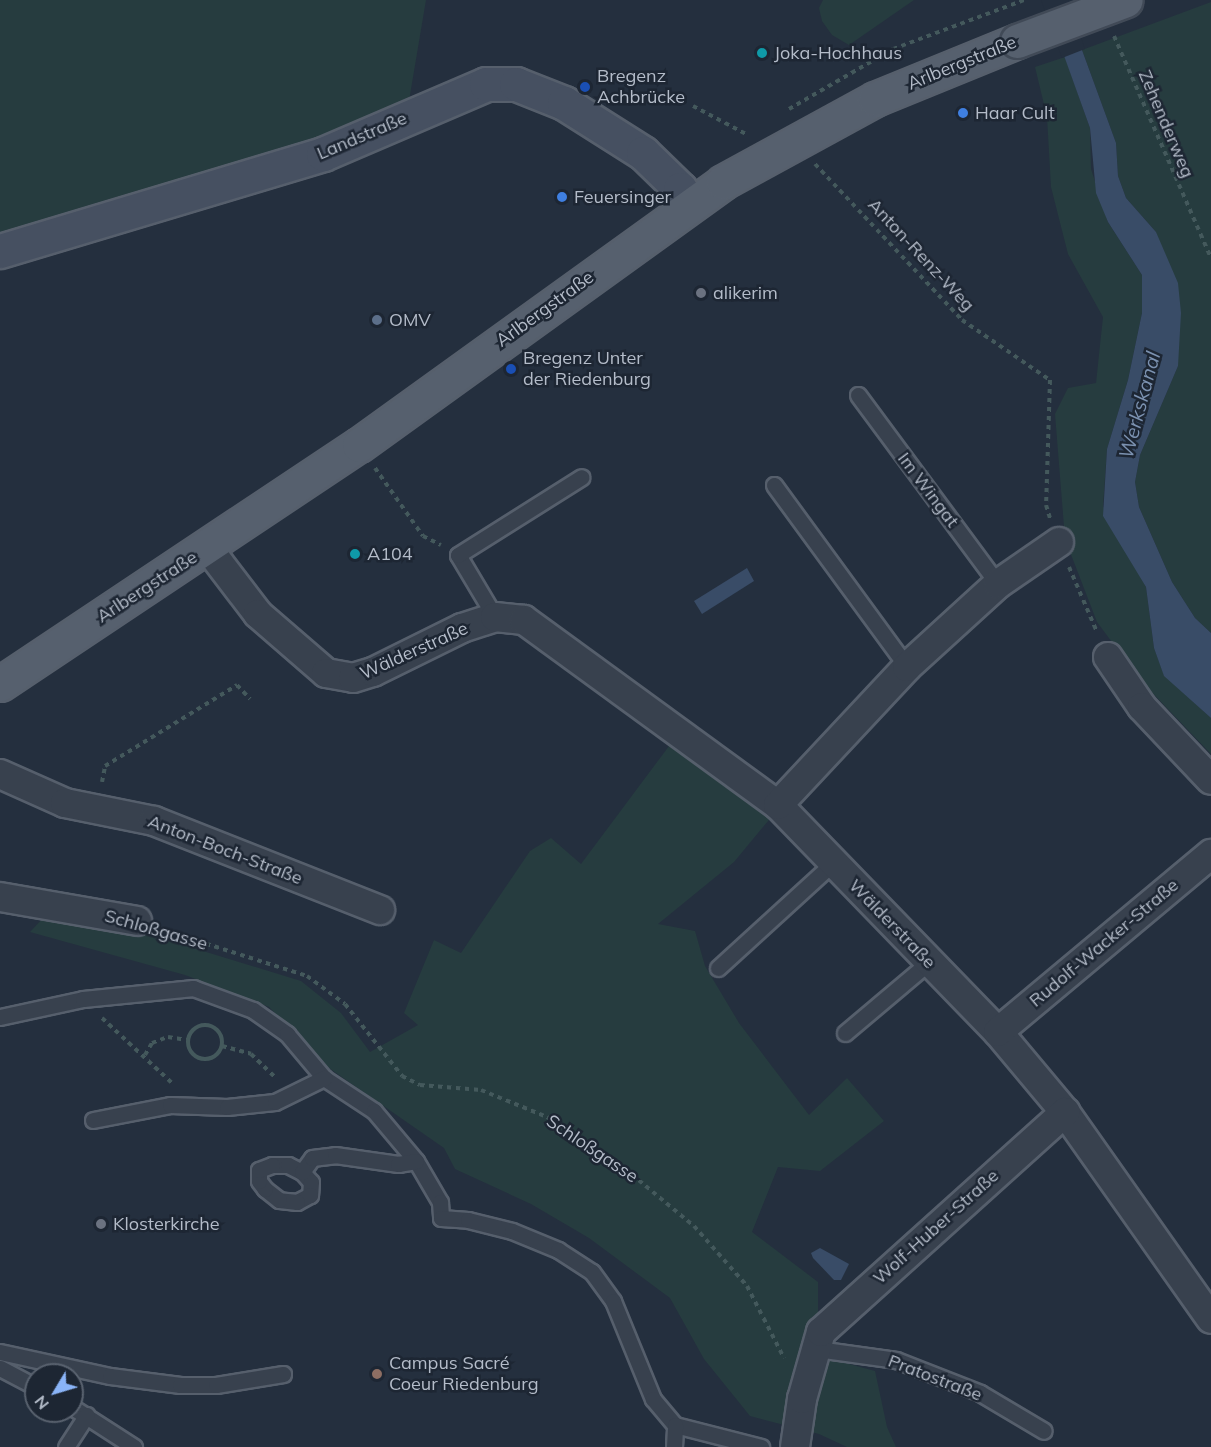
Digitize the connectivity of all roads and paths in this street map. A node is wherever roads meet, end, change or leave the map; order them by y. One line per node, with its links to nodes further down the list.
1 (1024, 0): 3 (path, Arlbergstraße)
2 (1126, 0): 8 (main road, Arlbergstraße, bridge)
3 (998, 10)
4 (1112, 31): 10 (path, Zehenderweg)
5 (693, 106): 6 (path)
6 (749, 135)
7 (808, 157): 15 (path, Anton-Renz-Weg)
8 (689, 205): 9 (street, Landstraße); 12 (main road, Arlbergstraße)
9 (0, 251)
10 (1211, 258)
11 (858, 395): 18 (lane, Im Wingat)
12 (359, 445): 16 (main road, Arlbergstraße); 17 (path)
13 (582, 477): 17 (lane)
14 (774, 485): 21 (lane)
15 (1059, 542): 18 (street); 20 (path, Anton-Renz-Weg)
16 (207, 547): 19 (street, Wälderstraße); 22 (main road, Arlbergstraße)
17 (458, 555): 19 (lane)
18 (998, 584): 21 (street)
19 (495, 617): 26 (street, Wälderstraße)
20 (1108, 657): 25 (street)
21 (907, 667): 26 (street)
22 (0, 684)
23 (250, 699): 27 (path)
24 (0, 774): 27 (street, Anton-Boch-Straße)
25 (1211, 780)
26 (778, 805): 29 (street, Wälderstraße)
27 (97, 809): 31 (street, Anton-Boch-Straße)
28 (1211, 854): 37 (street, Rudolf-Wacker-Straße)
29 (833, 863): 33 (street, Wälderstraße); 34 (lane)
30 (0, 897): 32 (street, Schloßgasse)
31 (380, 910)
32 (137, 921): 52 (path, Schloßgasse)
33 (929, 962): 37 (street, Wälderstraße); 38 (lane)
34 (718, 968)
35 (82, 999): 36 (lane); 41 (path); 42 (lane)
36 (0, 1017)
37 (998, 1032): 45 (street, Wälderstraße)
38 (845, 1033)
39 (188, 1040): 40 (path); 40 (path); 41 (path)
40 (222, 1046): 43 (path)
41 (145, 1055): 44 (path)
42 (324, 1078): 43 (lane); 47 (lane)
43 (290, 1094): 44 (lane)
44 (186, 1105): 46 (lane)
45 (1065, 1112): 49 (street, Wälderstraße); 50 (street, Wolf-Huber-Straße)
46 (93, 1120)
47 (416, 1161): 48 (lane); 58 (lane)
48 (302, 1172)
49 (1211, 1319)
50 (817, 1349): 59 (lane, Pratostraße); 64 (street)
51 (0, 1352): 54 (lane)
52 (786, 1362)
53 (0, 1368): 55 (lane)
54 (283, 1374)
55 (24, 1381)
56 (84, 1413): 57 (lane)
57 (87, 1415): 60 (lane); 61 (lane)
58 (675, 1425): 62 (lane); 63 (lane)
59 (1044, 1431)
60 (66, 1447)
61 (134, 1447)
62 (674, 1447)
63 (761, 1447)
64 (795, 1447)

